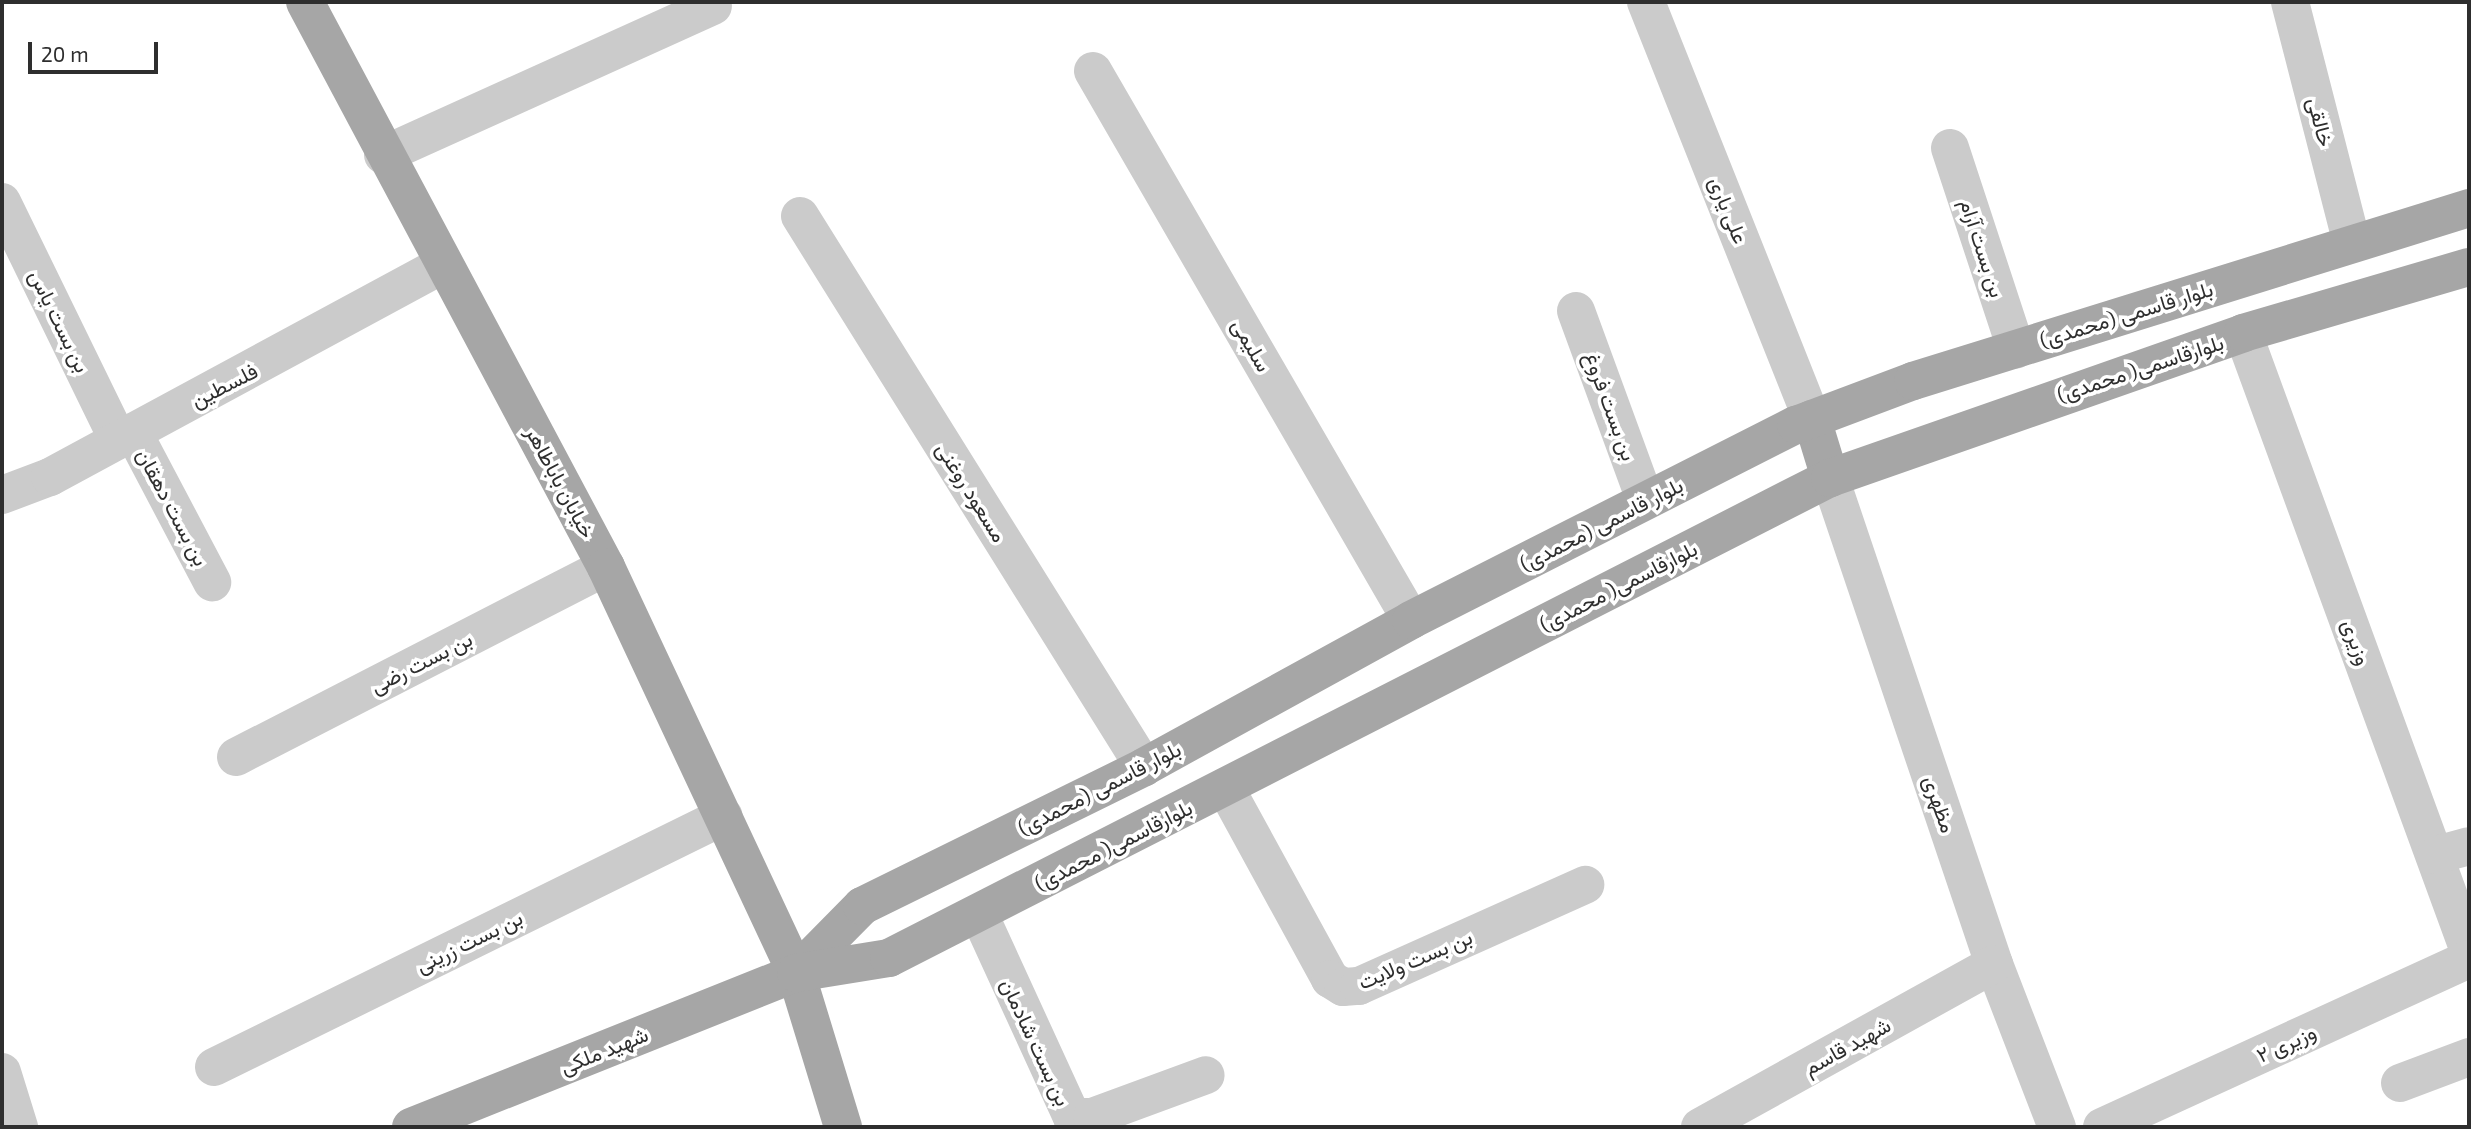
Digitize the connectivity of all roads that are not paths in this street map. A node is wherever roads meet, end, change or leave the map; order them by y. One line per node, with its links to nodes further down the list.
1 (305, 2): 7 (main road, خیابان باباطاهر)
2 (1646, 2): 17 (street, علی یاری)
3 (2290, 2): 11 (street, خالقی)
4 (713, 6): 7 (street)
5 (1093, 71): 24 (street, سلیمی)
6 (1950, 148): 16 (street, بن بست آرام)
7 (383, 155): 12 (main road, خیابان باباطاهر)
8 (2, 202): 18 (street, بن بست یاس)
9 (2469, 208): 11 (main road, بلوار قاسمی (محمدی))
10 (800, 216): 26 (street, مسعود روغنی)
11 (2352, 243): 16 (main road, بلوار قاسمی (محمدی))
12 (442, 266): 18 (street, فلسطین); 22 (main road, خیابان باباطاهر)
13 (2469, 267): 15 (main road, بلوارقاسمی( محمدی))
14 (1576, 311): 21 (street, بن بست فروغ)
15 (2244, 333): 19 (main road, بلوارقاسمی( محمدی)); 29 (street, وزیری)
16 (2016, 349): 17 (main road, بلوار قاسمی (محمدی))
17 (1812, 419): 19 (main road); 21 (main road, بلوار قاسمی (محمدی))
18 (126, 436): 20 (street, فلسطین); 23 (street, بن بست دهقان)
19 (1830, 478): 27 (main road, بلوارقاسمی( محمدی)); 34 (street, مظهری)
20 (2, 495)
21 (1645, 500): 24 (main road, بلوار قاسمی (محمدی))
22 (606, 568): 25 (street, بن بست رضی); 28 (main road, خیابان باباطاهر)
23 (212, 582)
24 (1411, 620): 26 (main road, بلوار قاسمی (محمدی))
25 (236, 757)
26 (1144, 767): 35 (main road, بلوار قاسمی (محمدی))
27 (1225, 787): 30 (street, بن بست ولایت); 31 (main road, بلوارقاسمی( محمدی))
28 (724, 816): 35 (main road, خیابان باباطاهر); 37 (street, بن بست زرینی)
29 (2452, 850): 32 (street, وزیری)
30 (1585, 885)
31 (979, 914): 35 (main road, بلوارقاسمی( محمدی)); 39 (street, بن بست شادمان)
32 (2469, 951)
33 (2469, 959): 46 (street, وزیری ۲)
34 (1994, 964): 44 (street, شهید قاسم); 45 (street, مظهری)
35 (796, 973): 42 (main road, شهید ملکی); 43 (main road, خیابان باباطاهر)
36 (2469, 1056): 40 (street)
37 (214, 1067)
38 (2, 1072): 41 (street)
39 (1206, 1075)
40 (2400, 1083)
41 (19, 1127)
42 (411, 1127)
43 (843, 1127)
44 (1700, 1127)
45 (2057, 1127)
46 (2102, 1127)

